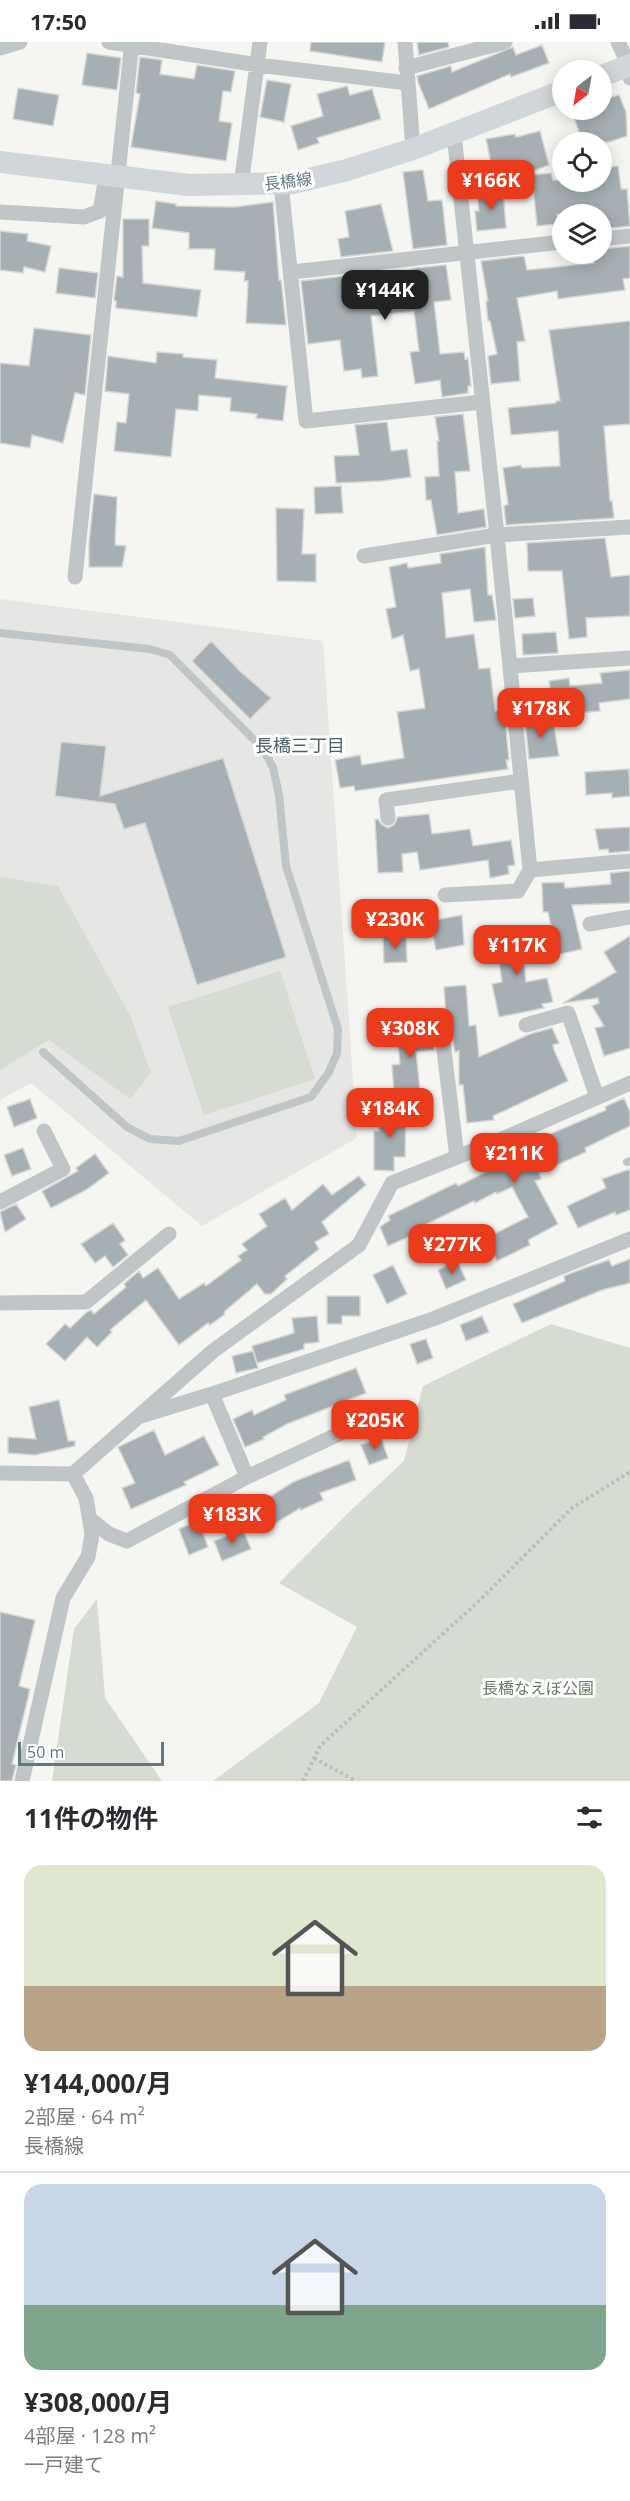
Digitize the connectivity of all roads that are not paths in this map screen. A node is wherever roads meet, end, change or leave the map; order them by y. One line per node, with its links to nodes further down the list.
1 (20, 42): 8 (street)
2 (109, 42): 7 (street)
3 (260, 42): 9 (street)
4 (405, 42): 12 (street)
5 (505, 42): 12 (street)
6 (618, 42): 10 (street)
7 (132, 44): 9 (street); 17 (street)
8 (0, 48)
9 (258, 65): 12 (street); 19 (street)
10 (630, 69): 11 (street)
11 (612, 74)
12 (407, 76): 15 (street)
13 (552, 95): 14 (street, 長橋線)
14 (454, 134): 15 (street, 長橋線); 24 (street)
15 (412, 149): 18 (street, 長橋線)
16 (0, 162): 17 (street, 長橋線)
17 (111, 177): 19 (street, 長橋線); 20 (street); 30 (street)
18 (281, 184): 19 (street, 長橋線); 25 (street)
19 (241, 186)
20 (0, 212)
21 (630, 236): 22 (street)
22 (612, 238)
23 (552, 243): 24 (street)
24 (465, 252): 25 (street); 26 (street)
25 (291, 272): 26 (street)
26 (482, 402): 28 (street)
27 (630, 527): 28 (street)
28 (497, 535): 29 (street); 33 (street)
29 (364, 556)
30 (75, 577)
31 (0, 633): 43 (lane)
32 (630, 658): 33 (street)
33 (510, 666): 34 (street)
34 (521, 781): 35 (street); 37 (street)
35 (388, 818)
36 (630, 861): 37 (street)
37 (530, 870): 38 (street)
38 (445, 895)
39 (630, 918): 40 (street)
40 (590, 924)
41 (526, 1025): 45 (street)
42 (441, 1026): 47 (street)
43 (44, 1052)
44 (630, 1083): 45 (street)
45 (597, 1097): 47 (street)
46 (44, 1131): 48 (street)
47 (457, 1157): 53 (street)
48 (0, 1202)
49 (169, 1234): 51 (street)
50 (630, 1239): 52 (street)
51 (0, 1303)
52 (212, 1394): 53 (street); 57 (street)
53 (136, 1418): 56 (street)
54 (373, 1418): 57 (street)
55 (0, 1473): 56 (street)
56 (73, 1474): 58 (street)
57 (247, 1477): 58 (street)
58 (91, 1520): 59 (street)
59 (22, 1781)

